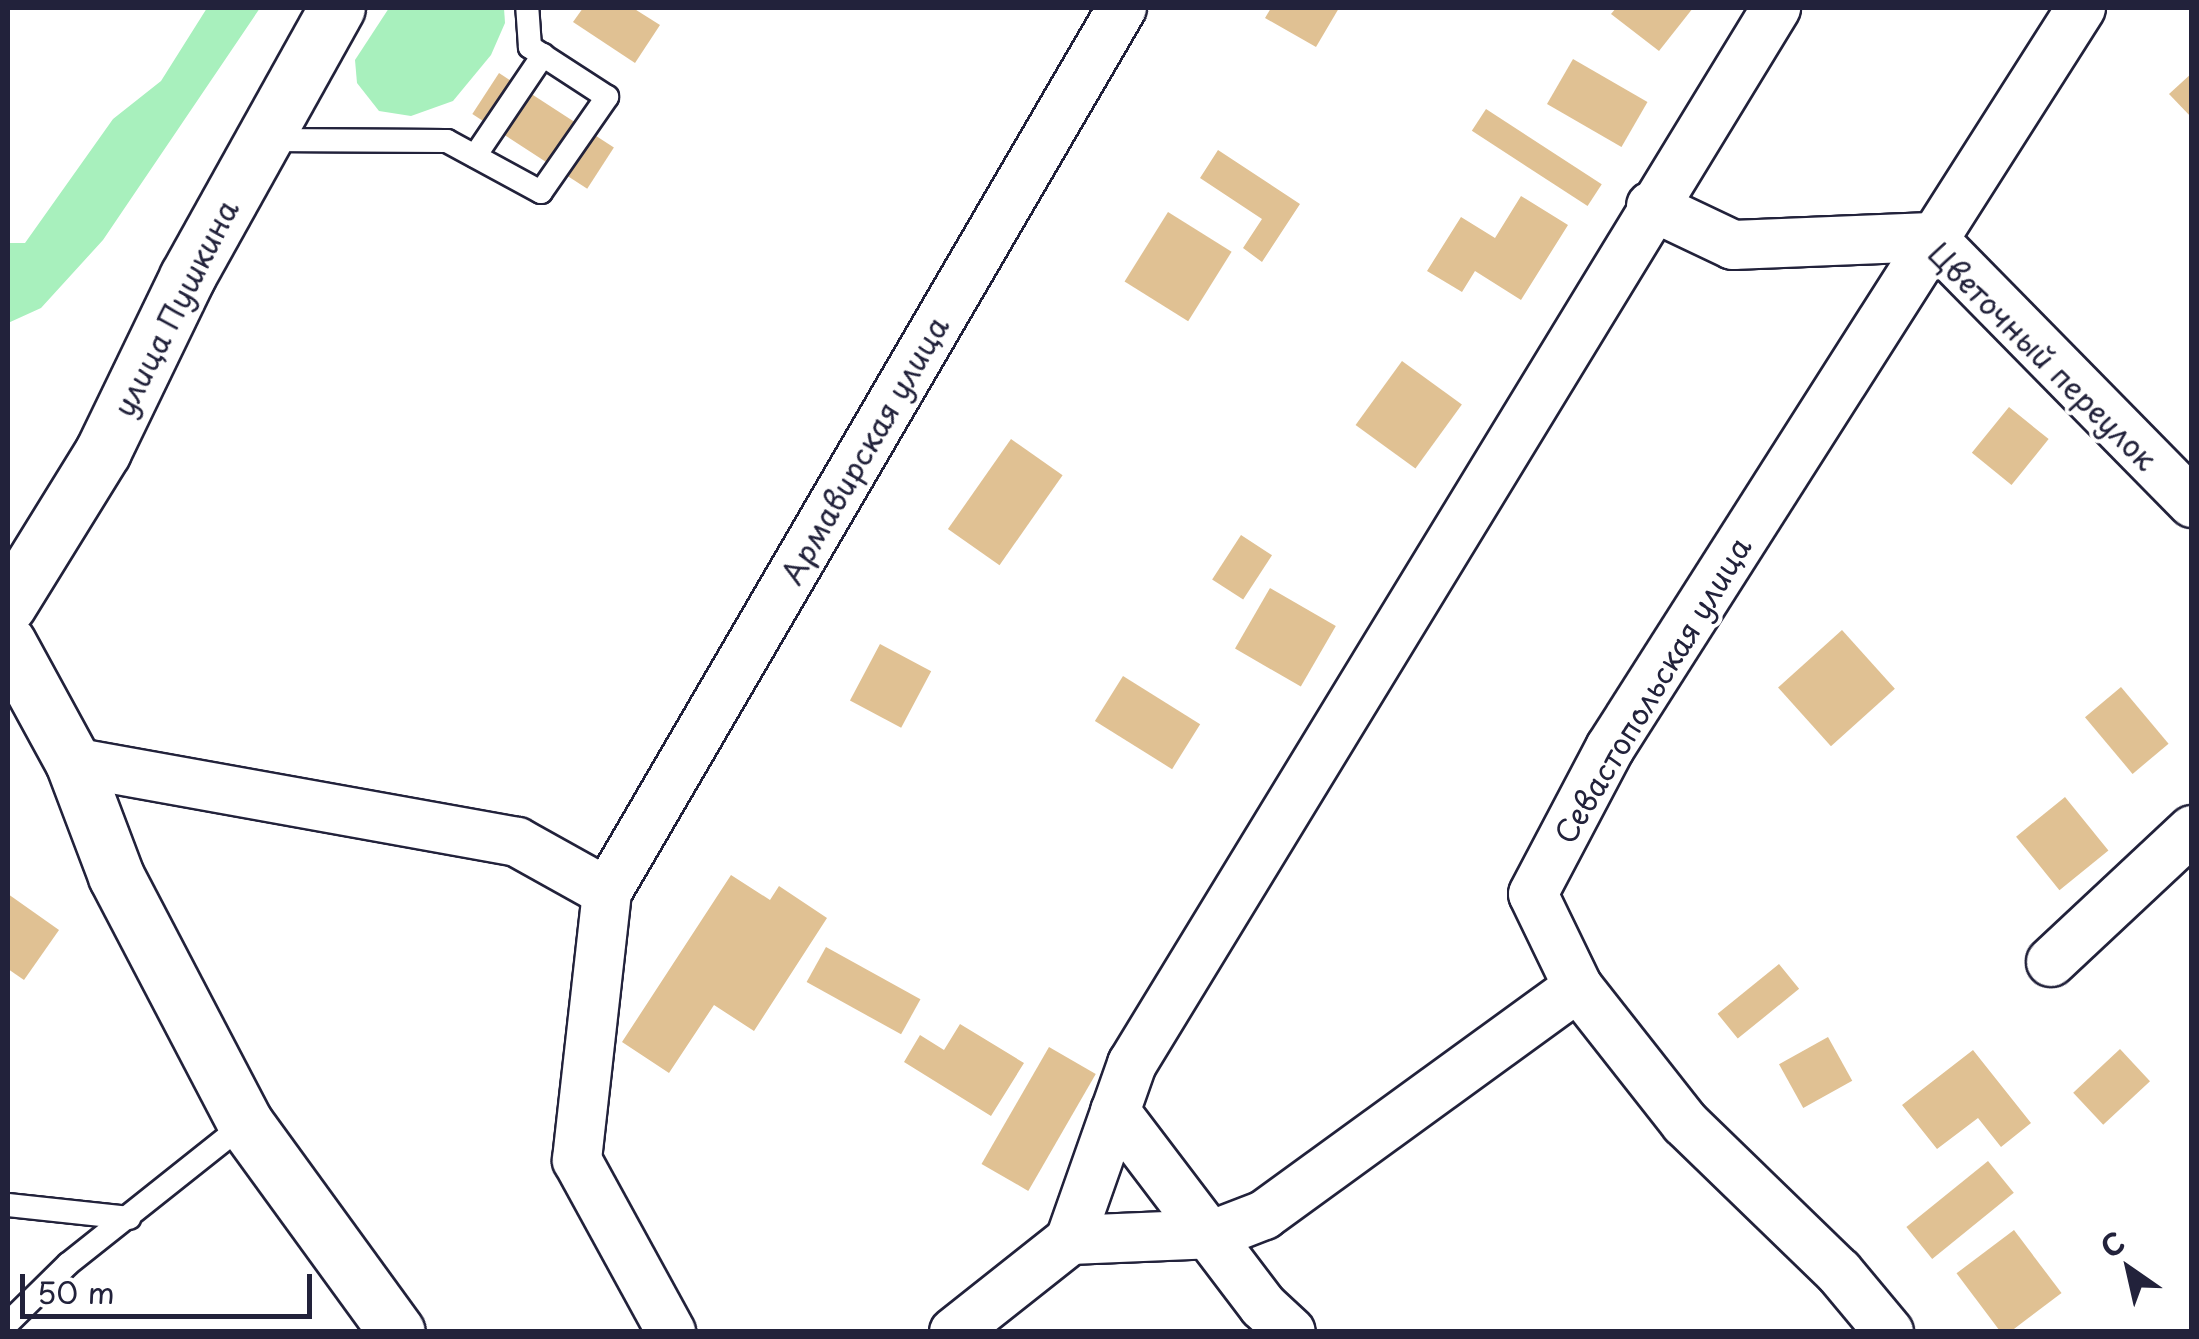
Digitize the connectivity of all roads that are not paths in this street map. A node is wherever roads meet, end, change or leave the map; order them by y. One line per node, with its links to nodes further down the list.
1 (337, 8): 7 (main road, улица Пушкина)
2 (527, 8): 6 (lane)
3 (1122, 8): 16 (street, Армавирская улица)
4 (1776, 8): 9 (street)
5 (2082, 8): 10 (street, Севастопольская улица)
6 (543, 55): 8 (lane); 8 (lane)
7 (262, 140): 8 (lane); 12 (main road, улица Пушкина)
8 (476, 156)
9 (1652, 206): 10 (street, Цветочный переулок); 19 (street)
10 (1931, 238): 11 (street, Цветочный переулок); 18 (street, Севастопольская улица)
11 (2192, 503)
12 (8, 605)
13 (8, 644): 14 (main road)
14 (73, 762): 16 (street); 20 (main road)
15 (2192, 830): 17 (street)
16 (607, 892): 27 (street, Армавирская улица)
17 (2051, 962)
18 (1578, 987): 23 (street); 30 (street)
19 (1115, 1110): 23 (street); 24 (street)
20 (245, 1122): 22 (lane); 26 (main road)
21 (8, 1204): 22 (lane)
22 (129, 1218): 25 (lane)
23 (1215, 1234): 24 (street); 29 (street)
24 (1070, 1240): 28 (street)
25 (8, 1322)
26 (396, 1332)
27 (671, 1332)
28 (954, 1332)
29 (1291, 1332)
30 (1889, 1332)

